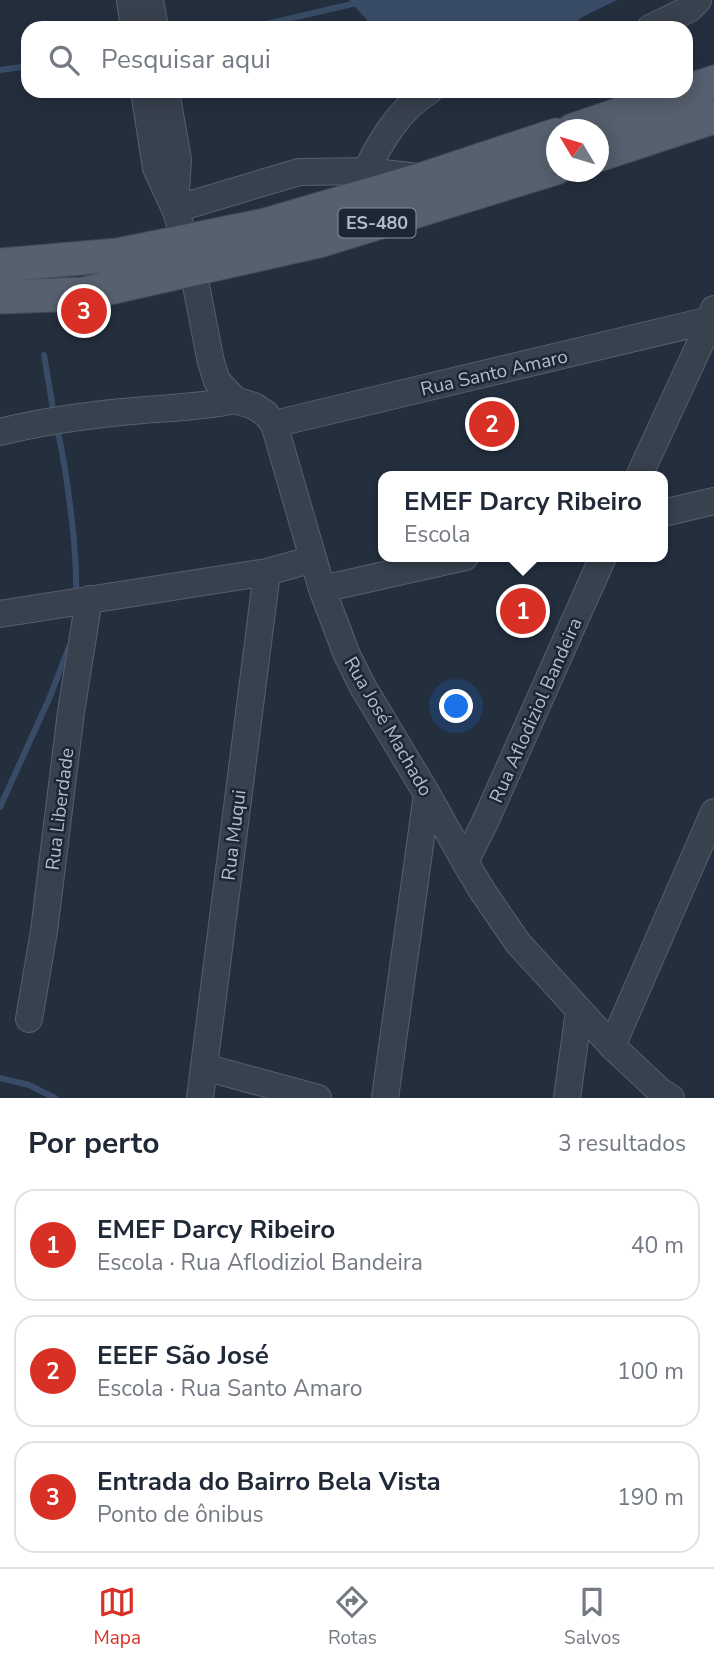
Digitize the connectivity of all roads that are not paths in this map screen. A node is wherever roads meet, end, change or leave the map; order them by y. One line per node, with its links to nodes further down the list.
1 (130, 0): 4 (street)
2 (150, 0): 5 (street)
3 (698, 0): 6 (street)
4 (133, 21)
5 (154, 21)
6 (664, 21)
7 (714, 82): 8 (main road)
8 (693, 89)
9 (145, 98): 20 (street)
10 (167, 98): 20 (street)
11 (420, 98): 17 (street)
12 (667, 98): 14 (main road)
13 (714, 117): 16 (main road)
14 (605, 119)
15 (546, 138): 19 (main road, ES-480)
16 (609, 151)
17 (366, 171): 19 (street); 20 (street)
18 (546, 171): 21 (main road, ES-480)
19 (426, 178): 21 (main road, ES-480)
20 (175, 209): 21 (street)
21 (190, 255): 22 (main road, ES-480); 23 (main road, ES-480); 25 (street)
22 (0, 265)
23 (0, 297)
24 (713, 316): 26 (street, Rua Santo Amaro); 28 (street)
25 (235, 400): 26 (street); 27 (street)
26 (274, 424): 31 (street, Rua José Machado)
27 (0, 432)
28 (641, 471)
29 (714, 502): 30 (street)
30 (668, 512)
31 (313, 559): 34 (street); 35 (street, Rua José Machado)
32 (443, 562): 35 (street)
33 (601, 562): 40 (street, Rua Aflodiziol Bandeira)
34 (267, 572): 36 (street); 44 (street, Rua Muqui)
35 (322, 589): 38 (street, Rua José Machado)
36 (89, 599): 37 (street); 42 (street, Rua Liberdade)
37 (0, 614)
38 (427, 794): 40 (street, Rua José Machado); 47 (street)
39 (714, 812): 43 (street)
40 (465, 862): 41 (street, Rua José Machado)
41 (579, 1011): 43 (street, Rua José Machado); 48 (street)
42 (29, 1019)
43 (612, 1046): 49 (street, Rua José Machado)
44 (204, 1067): 45 (street, Rua Muqui); 46 (street)
45 (200, 1098)
46 (318, 1098)
47 (385, 1098)
48 (567, 1098)
49 (671, 1098)

